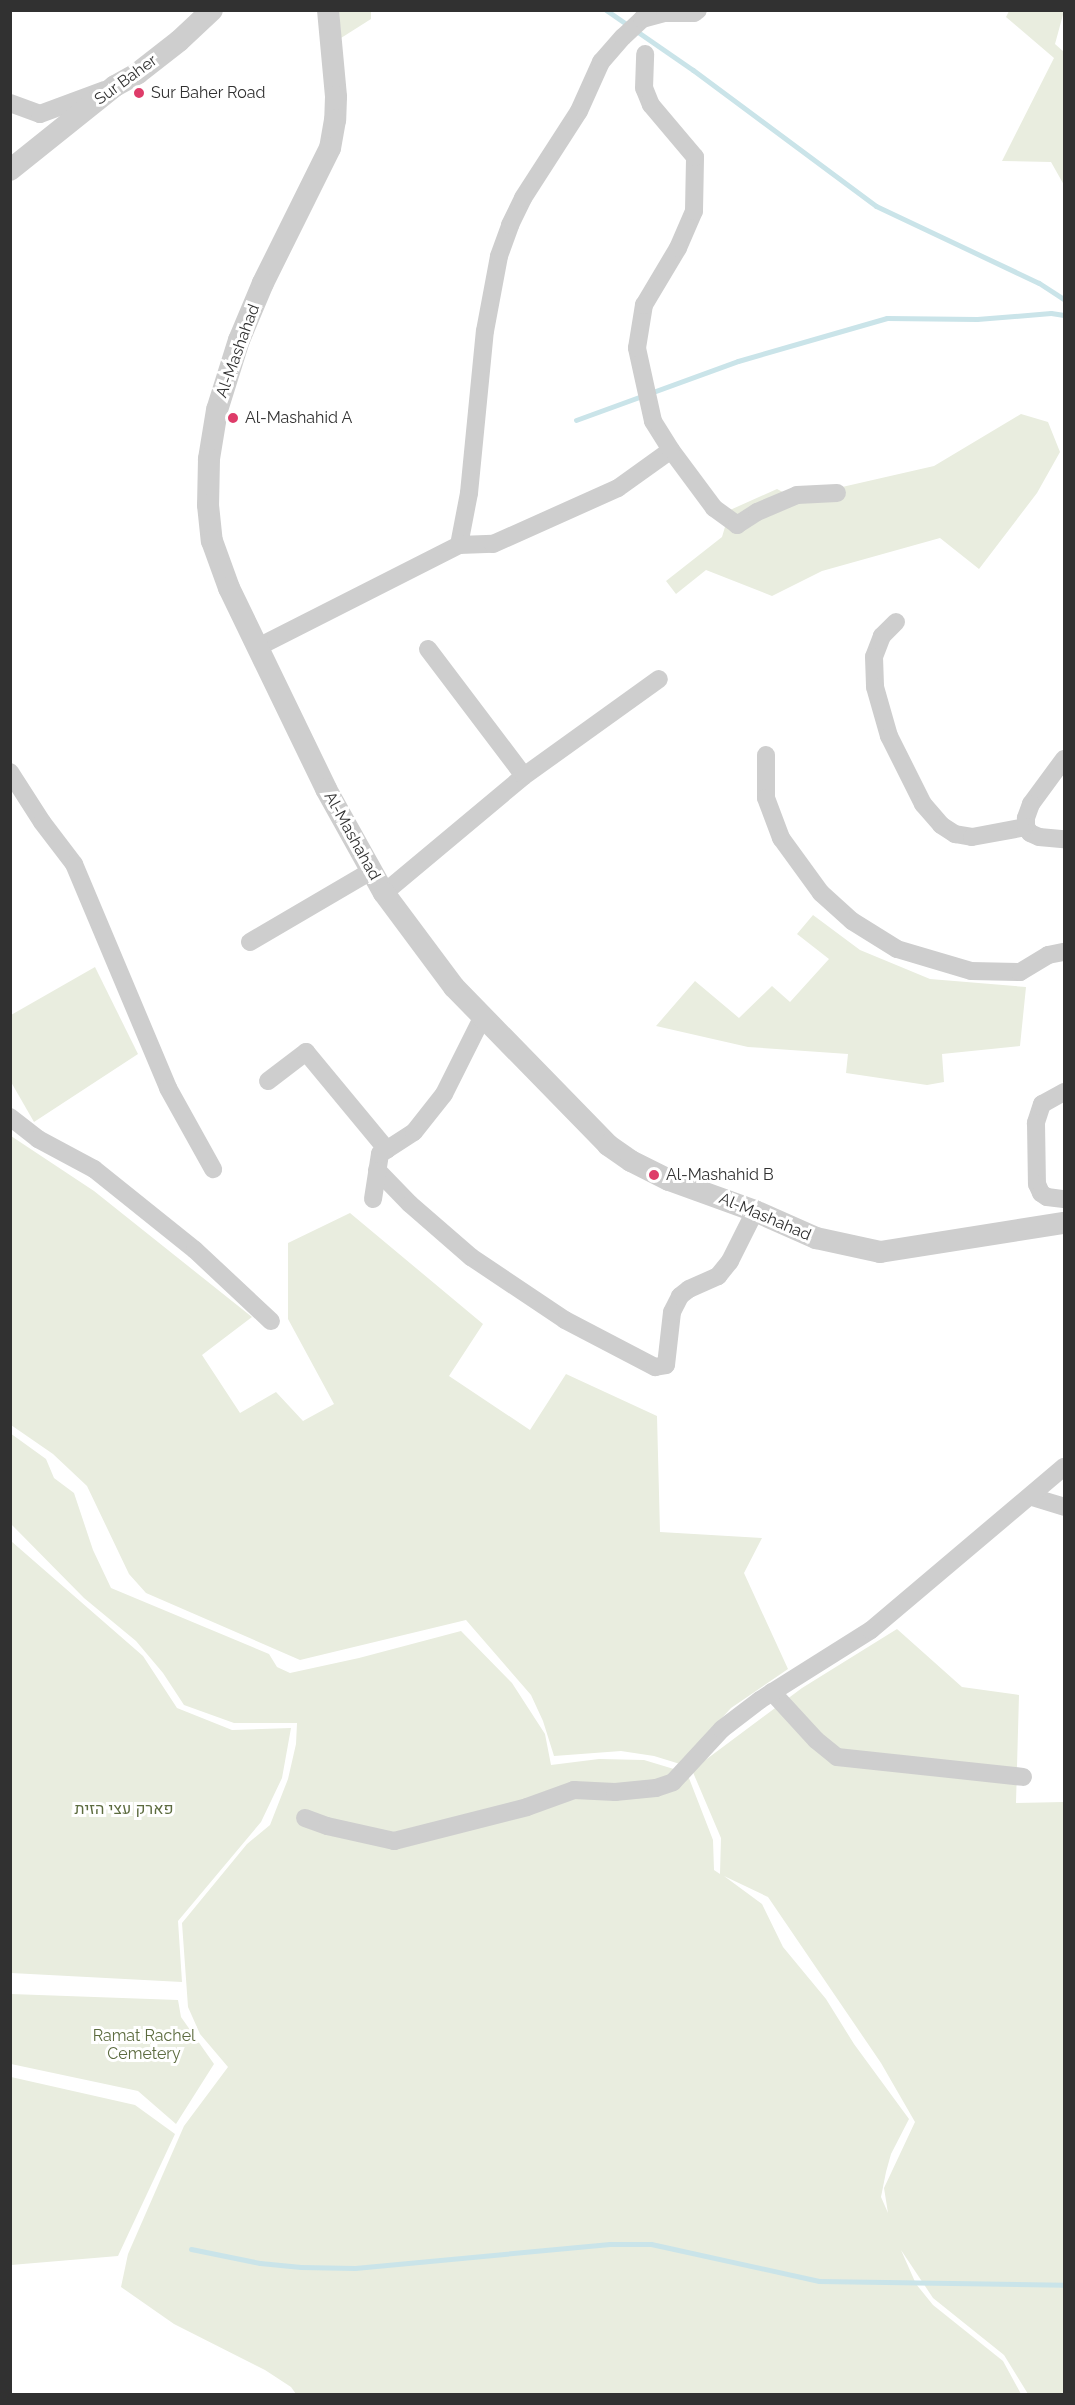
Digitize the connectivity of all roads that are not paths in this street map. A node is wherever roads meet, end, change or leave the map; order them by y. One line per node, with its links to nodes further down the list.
1 (212, 10): 5 (street, Sur Baher)
2 (328, 10): 12 (street, Al-Mashahad)
3 (698, 10): 10 (street)
4 (645, 54): 8 (street)
5 (115, 86): 6 (street); 7 (street, Sur Baher)
6 (10, 103)
7 (10, 170)
8 (672, 450): 9 (street); 10 (street)
9 (837, 493)
10 (459, 545): 12 (street)
11 (896, 622): 19 (street)
12 (258, 647): 21 (street, Al-Mashahad)
13 (428, 649): 18 (street)
14 (659, 679): 18 (street)
15 (766, 755): 24 (street)
16 (1065, 759): 19 (street)
17 (10, 772): 30 (street)
18 (524, 776): 22 (street)
19 (1026, 827): 20 (street)
20 (1065, 839)
21 (371, 871): 22 (street, Al-Mashahad); 23 (street)
22 (384, 893): 25 (street, Al-Mashahad)
23 (250, 942)
24 (1065, 952)
25 (483, 1016): 29 (street); 34 (street, Al-Mashahad)
26 (268, 1081): 29 (street)
27 (1065, 1092): 33 (street)
28 (10, 1117): 36 (street)
29 (387, 1150): 31 (street)
30 (213, 1169)
31 (376, 1170): 32 (street); 34 (street)
32 (373, 1199)
33 (1065, 1199)
34 (755, 1211): 35 (street, Al-Mashahad)
35 (1065, 1223)
36 (271, 1321)
37 (1065, 1467): 38 (street)
38 (1032, 1497): 39 (street); 40 (street)
39 (1065, 1507)
40 (772, 1692): 41 (street); 42 (street)
41 (1023, 1777)
42 (306, 1818)

